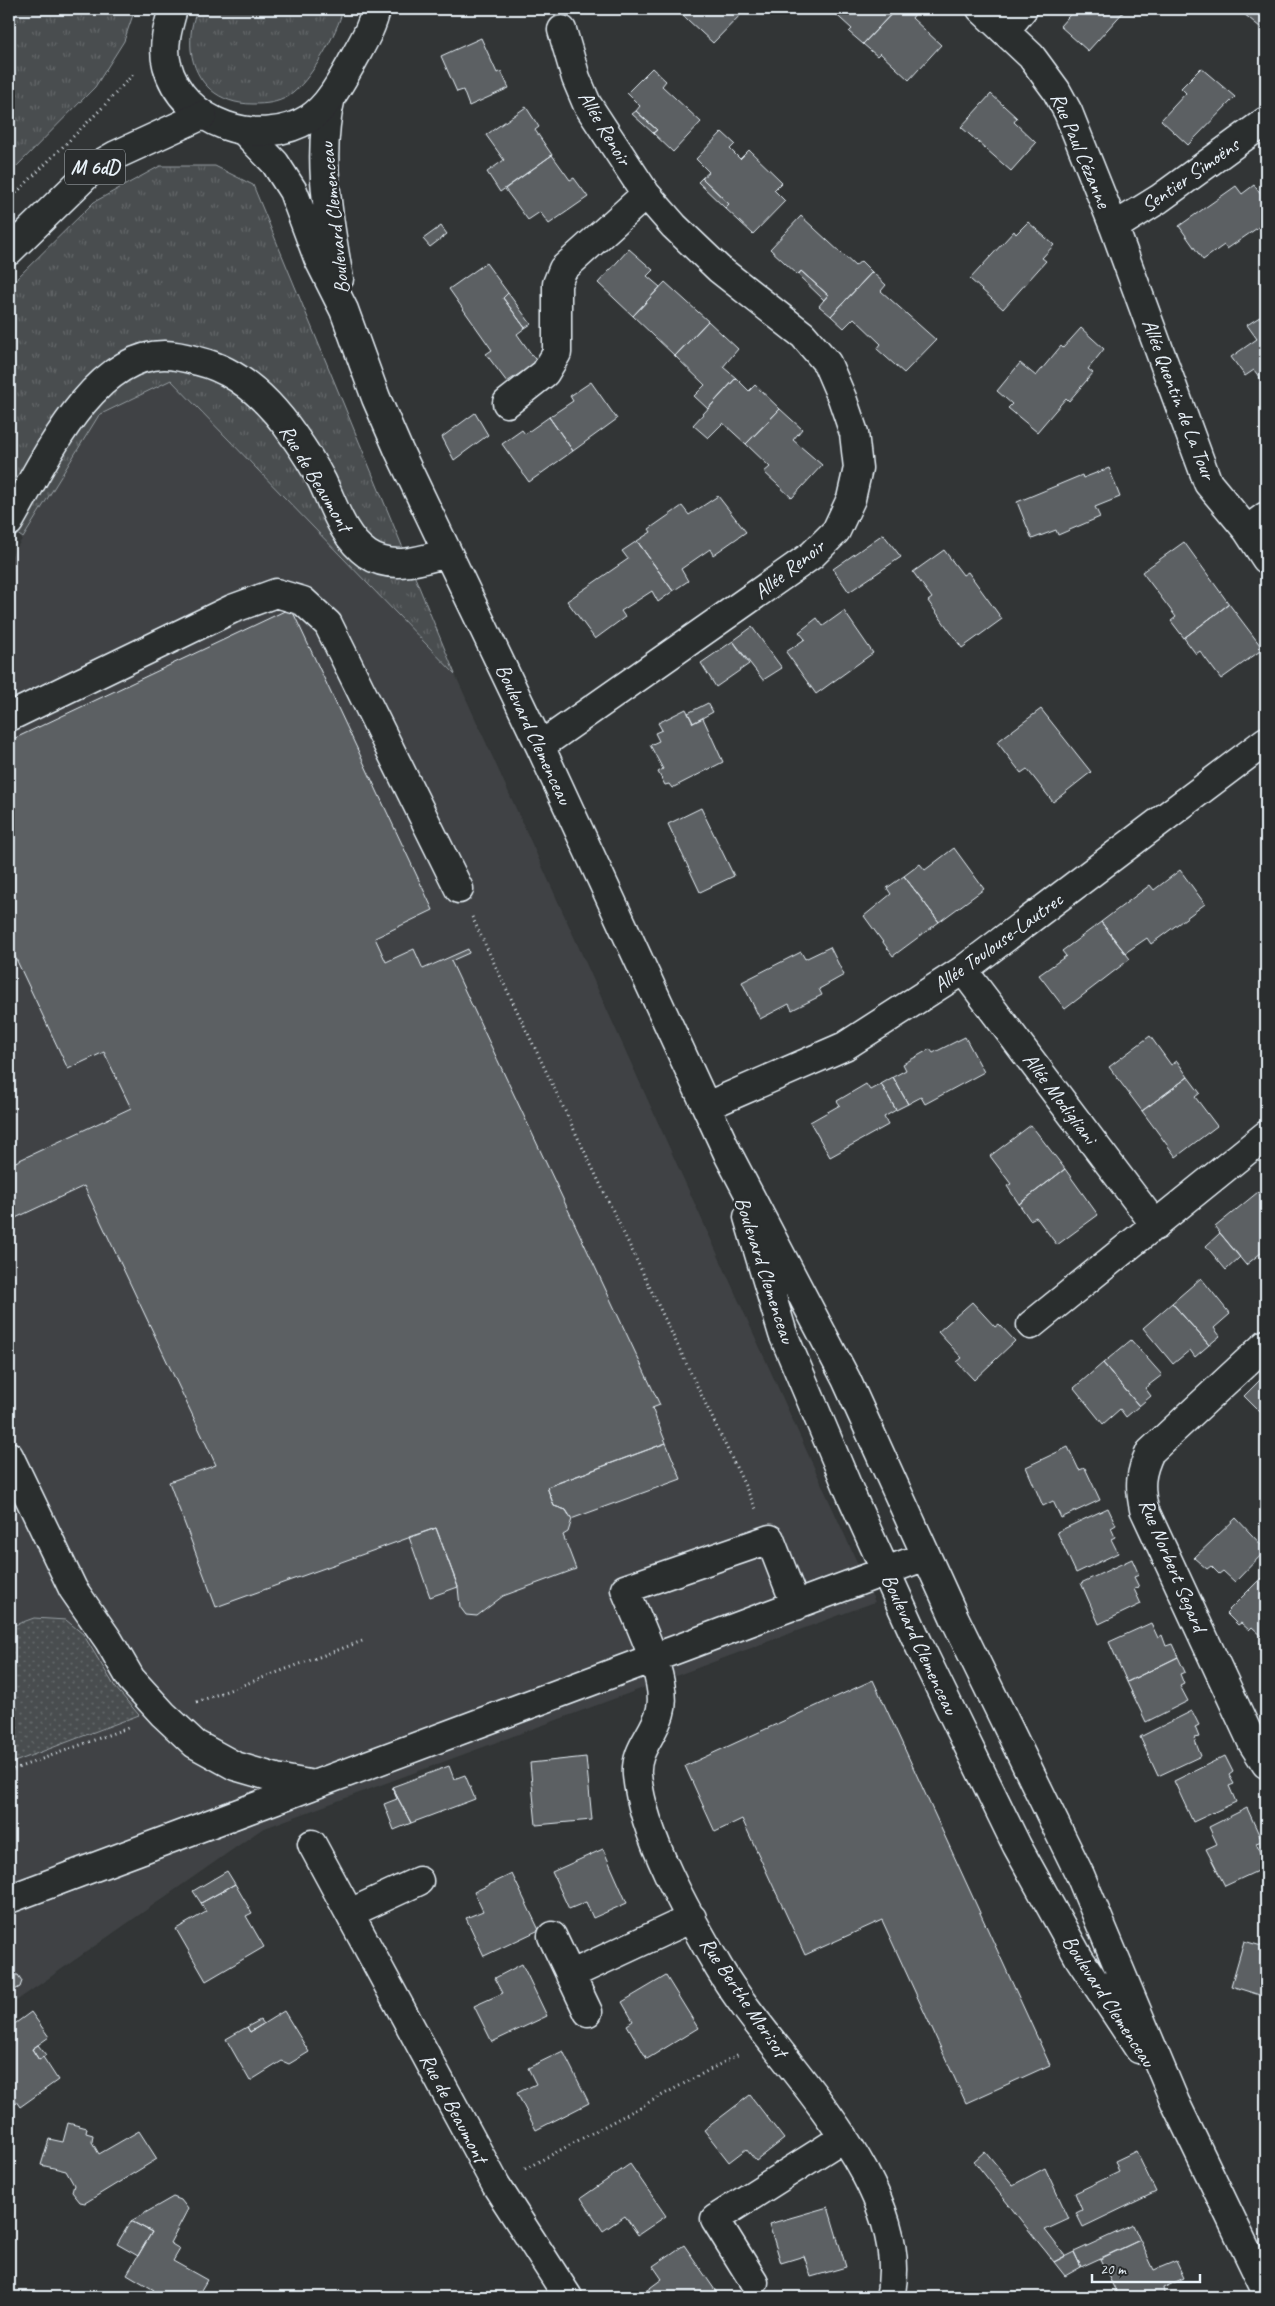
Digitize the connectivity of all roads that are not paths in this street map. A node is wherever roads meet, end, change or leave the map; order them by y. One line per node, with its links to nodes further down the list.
1 (173, 9): 8 (main road)
2 (376, 9): 7 (main road)
3 (981, 9): 6 (main road, Rue Paul Cézanne)
4 (1023, 9): 6 (main road)
5 (562, 30): 11 (main road, Allée Renoir)
6 (1006, 30): 12 (main road, Rue Paul Cézanne)
7 (331, 98): 10 (main road); 14 (main road, Boulevard Clemenceau)
8 (203, 115): 10 (main road); 13 (main road, M 6dD)
9 (1266, 121): 12 (main road, Sentier Simoëns)
10 (244, 131): 14 (main road, Boulevard Clemenceau)
11 (646, 194): 15 (main road); 22 (main road, Allée Renoir)
12 (1114, 227): 17 (main road, Allée Quentin de La Tour)
13 (9, 250)
14 (344, 310): 18 (main road, Boulevard Clemenceau)
15 (507, 403)
16 (9, 522): 18 (main road, Rue de Beaumont)
17 (1257, 523): 19 (main road, Allée Quentin de La Tour)
18 (448, 553): 22 (main road, Boulevard Clemenceau)
19 (1266, 559)
20 (9, 717): 23 (main road)
21 (1266, 741): 24 (main road, Allée Toulouse-Lautrec)
22 (540, 746): 25 (main road, Boulevard Clemenceau)
23 (459, 889)
24 (963, 970): 25 (main road, Allée Toulouse-Lautrec); 28 (main road, Allée Modigliani)
25 (707, 1106): 27 (main road, Boulevard Clemenceau)
26 (1266, 1135): 28 (main road)
27 (729, 1156): 32 (main road, Boulevard Clemenceau); 33 (main road, Boulevard Clemenceau)
28 (1156, 1226): 29 (main road)
29 (1032, 1325)
30 (1266, 1344): 36 (main road, Rue Norbert Segard)
31 (9, 1456): 37 (main road)
32 (926, 1556): 33 (main road); 46 (main road, Boulevard Clemenceau)
33 (886, 1572): 34 (main road); 46 (main road, Boulevard Clemenceau)
34 (796, 1606): 35 (main road); 35 (main road, Rue Berthe Morisot)
35 (652, 1659): 37 (main road); 42 (main road, Rue Berthe Morisot)
36 (1266, 1764)
37 (316, 1785): 40 (main road)
38 (312, 1844): 41 (main road, Rue de Beaumont)
39 (419, 1881): 41 (main road)
40 (9, 1899)
41 (350, 1913): 50 (main road, Rue de Beaumont)
42 (692, 1918): 44 (main road); 47 (main road, Rue Berthe Morisot)
43 (552, 1936): 44 (main road)
44 (570, 1975): 45 (main road)
45 (588, 2012)
46 (1175, 2102): 49 (main road, Boulevard Clemenceau)
47 (844, 2137): 48 (main road); 51 (main road, Rue Berthe Morisot)
48 (754, 2282)
49 (1266, 2291)
50 (568, 2297)
51 (890, 2297)

